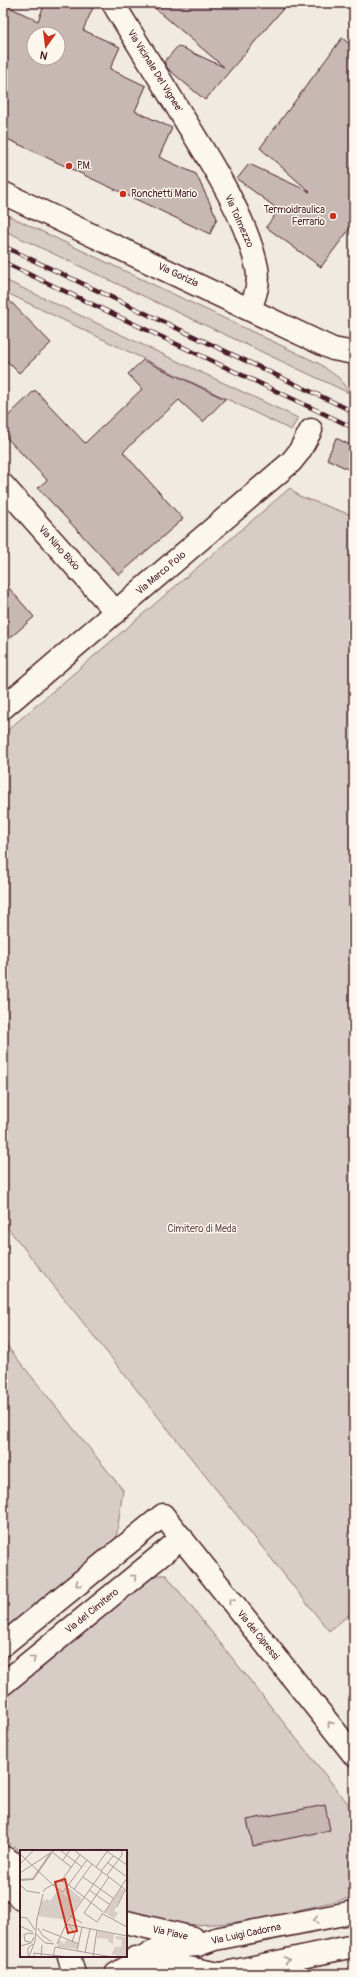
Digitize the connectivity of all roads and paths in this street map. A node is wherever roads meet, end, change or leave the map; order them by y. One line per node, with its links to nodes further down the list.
1 (113, 3): 2 (street, Via Vicinale Del Vignee')
2 (196, 138): 4 (street, Via Tolmezzo)
3 (3, 193): 4 (street, Via Gorizia)
4 (250, 309): 5 (street, Via Gorizia)
5 (354, 353)
6 (311, 430): 8 (street, Via Marco Polo)
7 (3, 485): 8 (street, Via Nino Bixio)
8 (116, 612): 9 (street, Via Marco Polo)
9 (3, 708)
10 (182, 1538): 11 (street, Via dei Cipressi, one-way to 11); 12 (street, Via del Cimitero, one-way to 10); 13 (street, Via dei Cipressi, one-way to 10)
11 (3, 1645)
12 (3, 1684)
13 (354, 1755)
14 (3, 1856): 15 (street)
15 (20, 1867)
16 (3, 1879): 17 (street)
17 (20, 1898)
18 (354, 1912): 20 (street, Via Luigi Cadorna, one-way to 20)
19 (127, 1922): 20 (street, Via Piave)
20 (215, 1939): 23 (street, Via Luigi Cadorna)
21 (354, 1946): 26 (street, one-way to 21)
22 (69, 1957): 24 (street)
23 (133, 1958): 25 (street, Via Luigi Cadorna); 26 (street)
24 (74, 1974)
25 (116, 1974)
26 (221, 1974)

